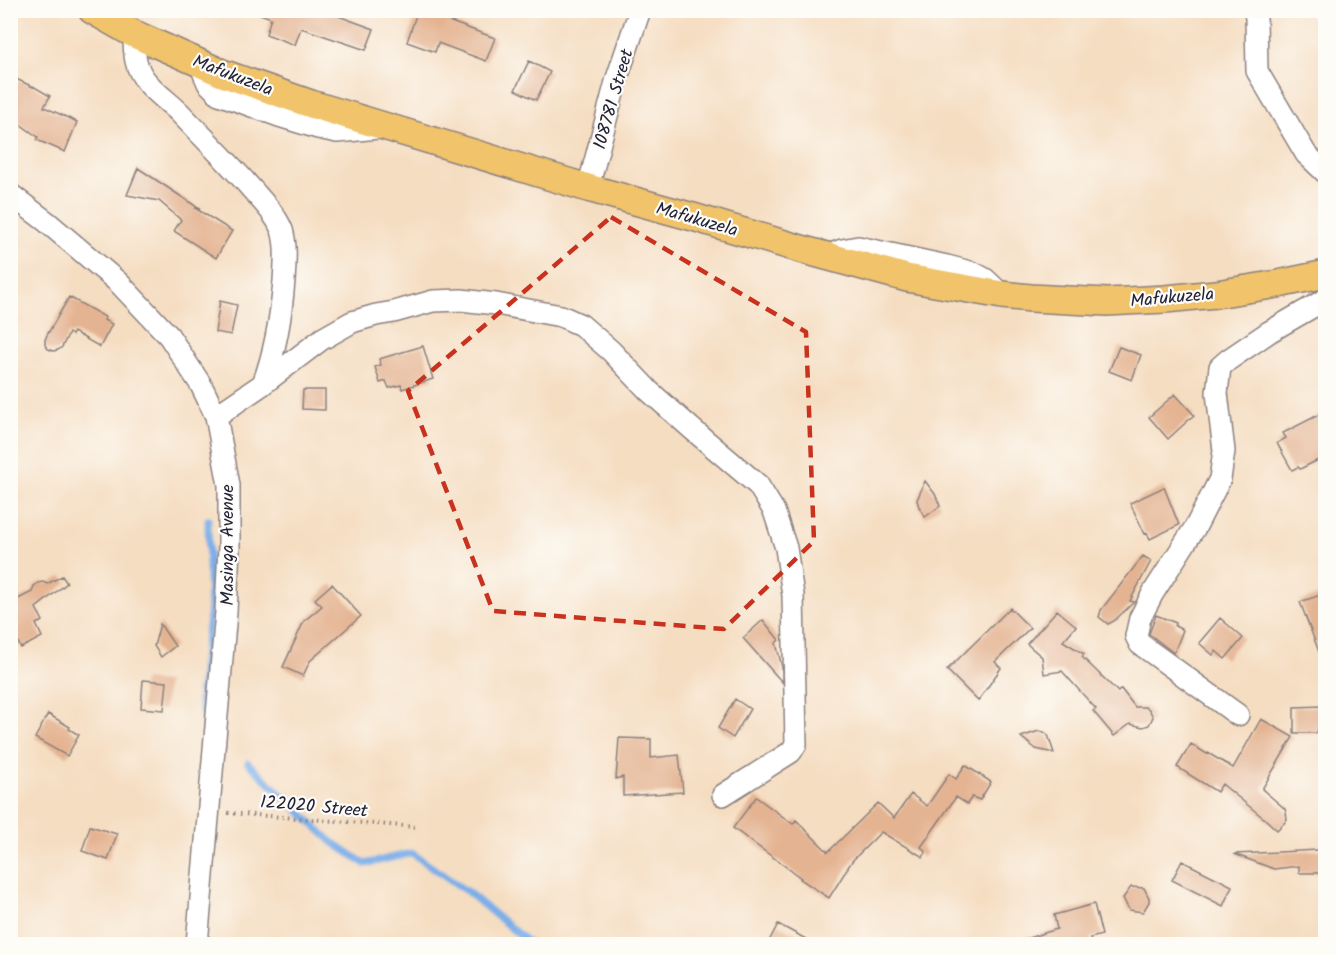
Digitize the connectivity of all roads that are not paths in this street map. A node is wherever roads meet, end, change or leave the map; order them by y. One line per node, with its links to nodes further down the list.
1 (92, 10): 4 (main road, Mafukuzela)
2 (640, 10): 6 (street, 108781 Street)
3 (1254, 10): 5 (street)
4 (134, 34): 6 (main road, Mafukuzela); 10 (street)
5 (1326, 172)
6 (588, 188): 8 (main road, Mafukuzela)
7 (10, 194): 11 (street, Masinga Avenue)
8 (1326, 274)
9 (1326, 300): 12 (street)
10 (263, 384): 11 (street); 13 (street)
11 (216, 416): 14 (street, Masinga Avenue)
12 (1238, 715)
13 (723, 795)
14 (197, 945)

